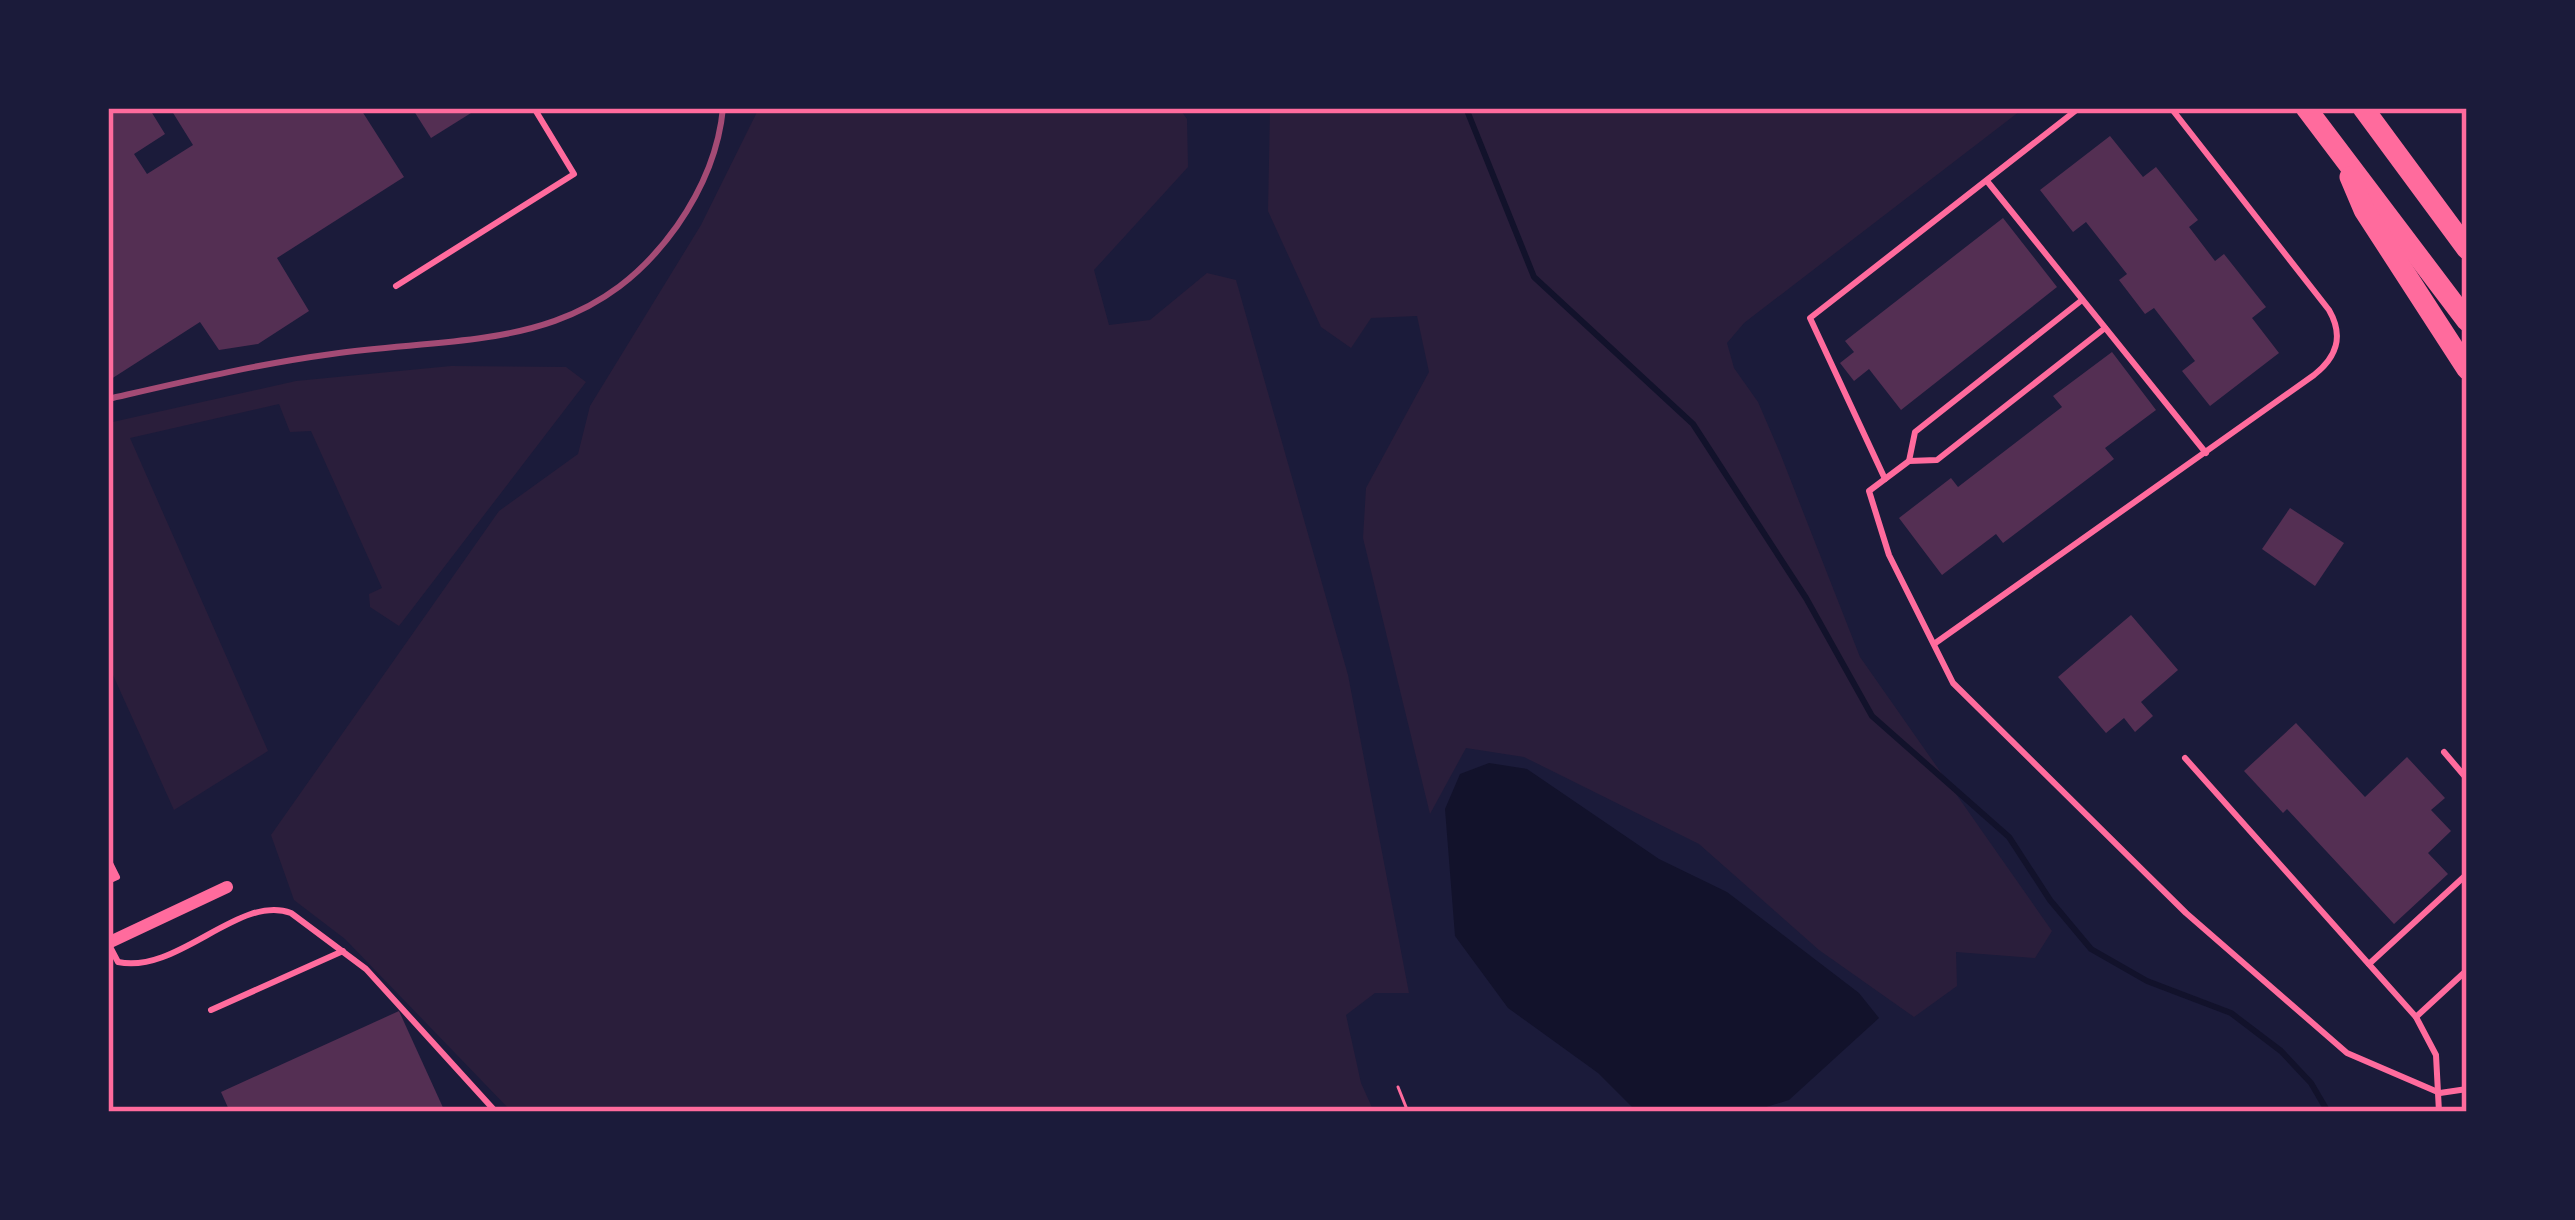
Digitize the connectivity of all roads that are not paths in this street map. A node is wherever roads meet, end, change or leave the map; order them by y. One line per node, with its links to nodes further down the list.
1 (534, 108): 11 (lane)
2 (2080, 108): 8 (lane)
3 (2171, 108): 16 (lane)
4 (2306, 108): 6 (highway)
5 (2363, 108): 7 (highway)
6 (2338, 149): 13 (highway); 15 (highway)
7 (2407, 162): 9 (highway); 10 (highway)
8 (1987, 181): 12 (lane); 18 (lane)
9 (2467, 226)
10 (2467, 249)
11 (396, 286)
12 (2083, 300): 14 (lane); 17 (lane)
13 (2467, 320)
14 (2105, 328): 16 (lane); 17 (lane)
15 (2467, 370)
16 (2206, 453): 19 (lane)
17 (1910, 460): 18 (lane)
18 (1885, 479): 19 (lane)
19 (1934, 644): 34 (lane)
20 (2444, 752): 22 (lane)
21 (2185, 758): 29 (lane)
22 (2467, 779)
23 (108, 859): 25 (lane)
24 (2467, 874): 29 (lane)
25 (108, 881)
26 (227, 887): 27 (street)
27 (108, 943): 28 (lane)
28 (343, 951): 31 (lane); 35 (lane)
29 (2368, 964): 32 (lane)
30 (2467, 970): 32 (lane)
31 (211, 1010)
32 (2416, 1017): 34 (lane)
33 (2467, 1089): 34 (lane)
34 (2440, 1093): 36 (lane)
35 (496, 1112)
36 (2439, 1112)

